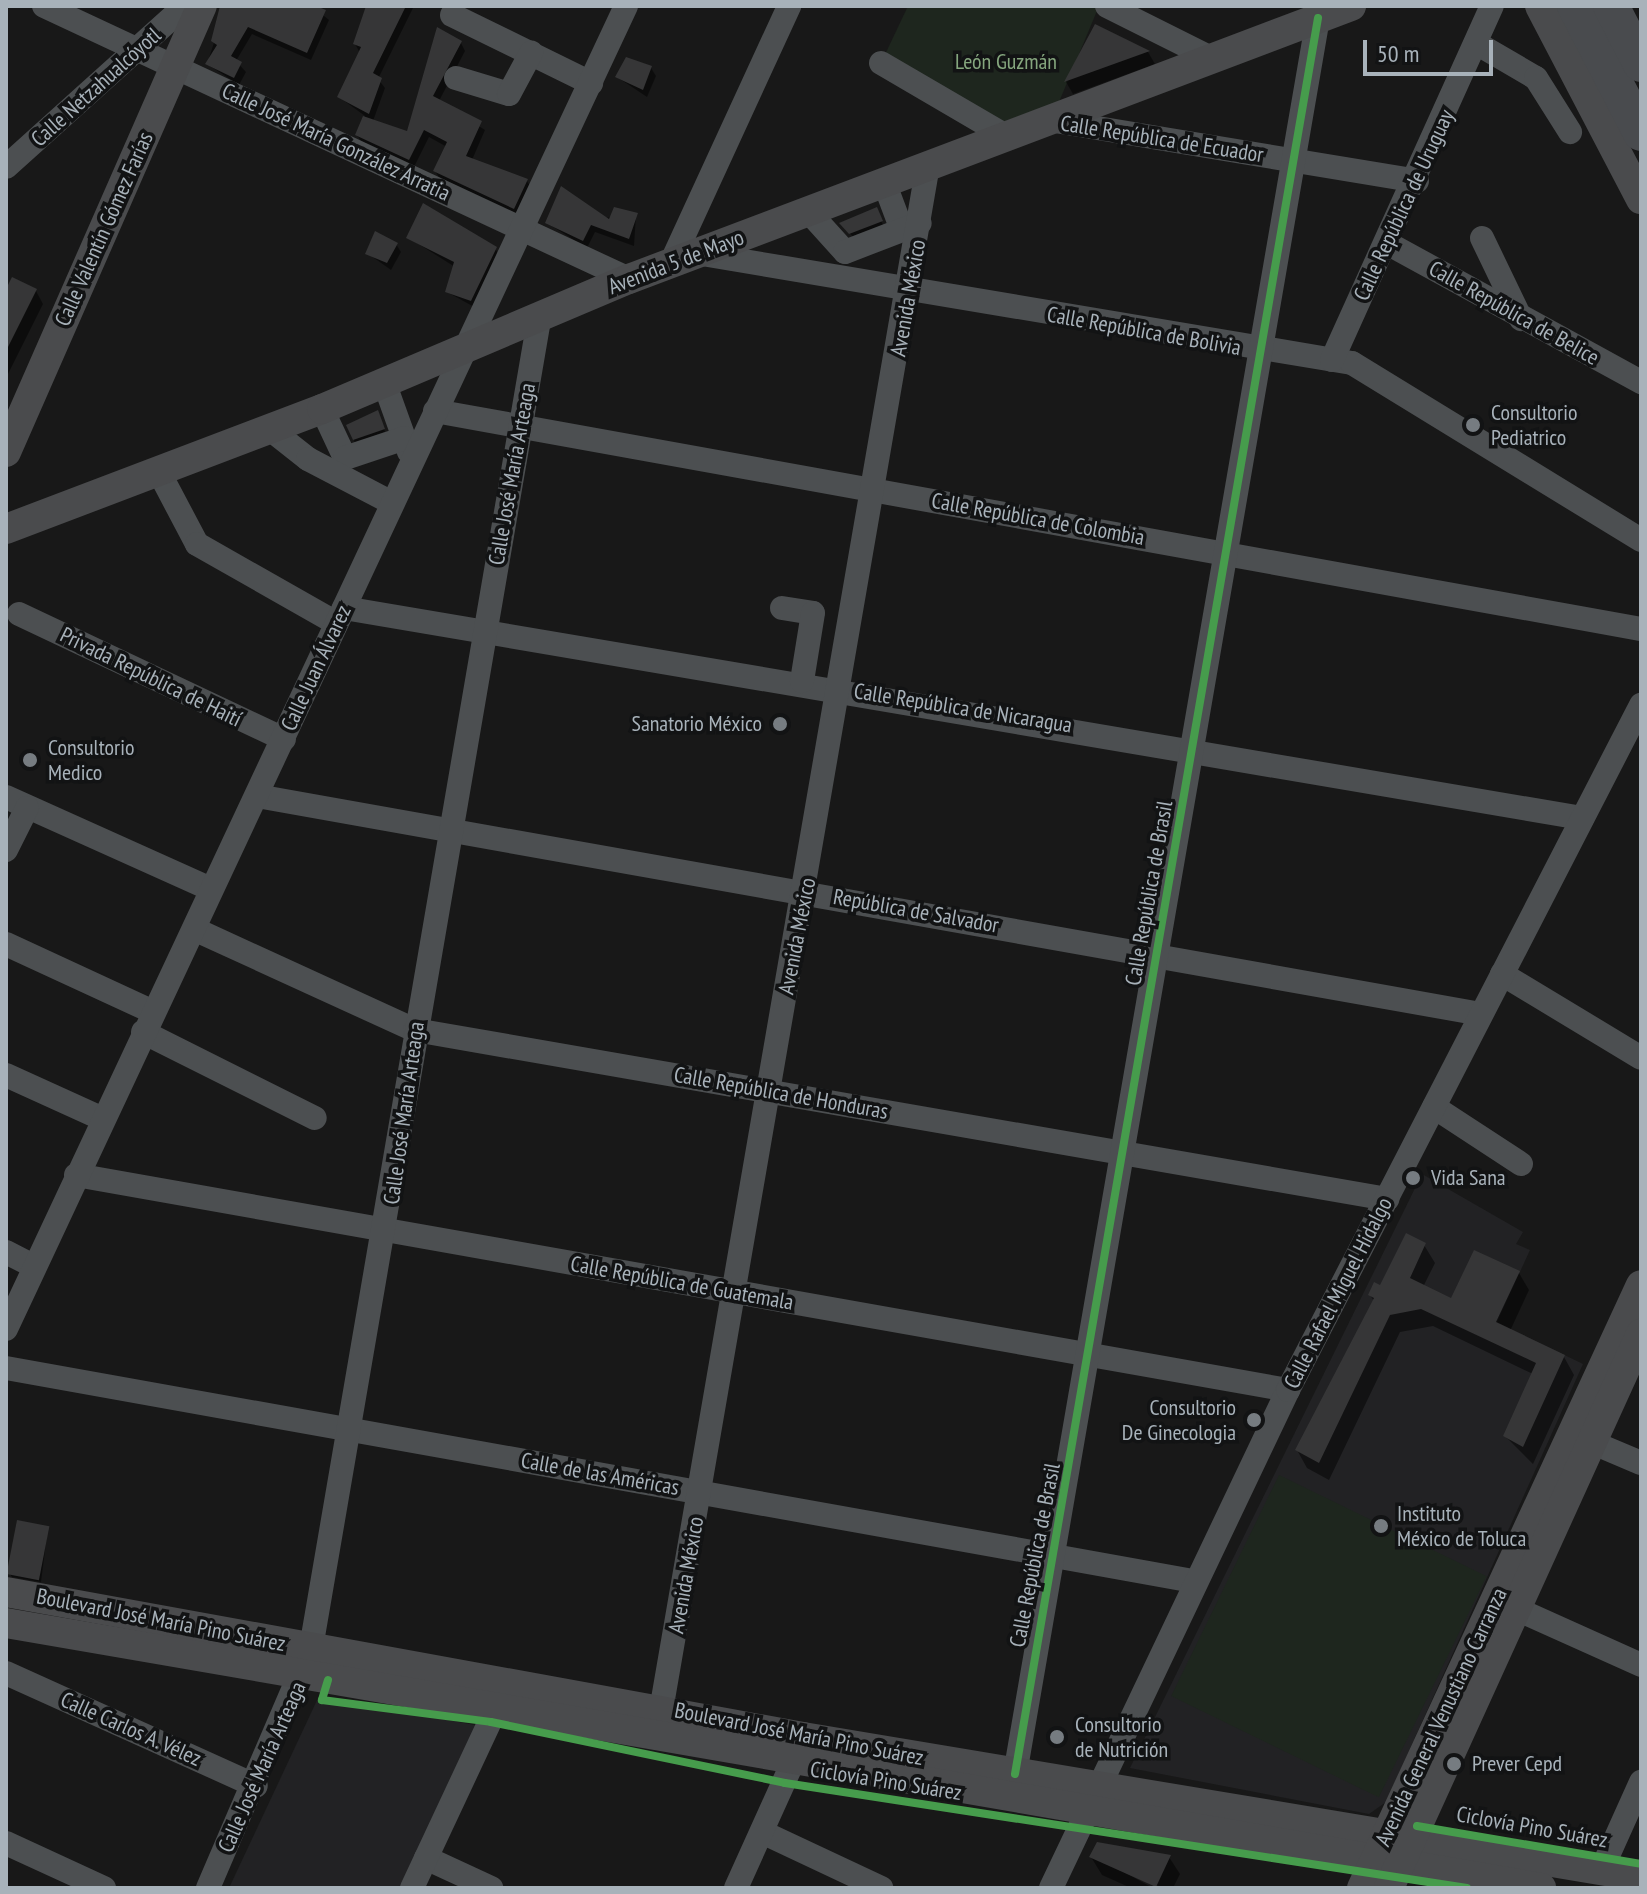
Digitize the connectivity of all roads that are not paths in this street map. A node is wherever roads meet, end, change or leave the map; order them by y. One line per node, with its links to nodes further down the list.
1 (44, 6): 17 (street, Calle José María González Arratia)
2 (185, 6): 17 (street, Calle Netzahualcóyotl)
3 (202, 6): 22 (main road, Calle Valentín Gómez Farías)
4 (626, 6): 24 (street, Calle Juan Álvarez)
5 (789, 6): 40 (street)
6 (1107, 6): 19 (street)
7 (1351, 6): 14 (main road, Avenida 5 de Mayo)
8 (1492, 6): 16 (street, Calle República de Uruguay)
9 (1540, 6): 15 (main road)
10 (1562, 6): 15 (main road)
11 (1575, 6): 27 (highway)
12 (1611, 6): 21 (highway)
13 (452, 15): 18 (street)
14 (1318, 18): 19 (main road, Avenida 5 de Mayo); 29 (street, Calle República de Brasil)
15 (1555, 38): 34 (main road)
16 (1476, 43): 26 (street); 32 (street, Calle República de Uruguay)
17 (141, 49): 22 (street, Calle José María González Arratia); 31 (street, Calle Netzahualcóyotl)
18 (531, 53): 23 (street); 24 (street)
19 (1209, 57): 25 (main road, Avenida 5 de Mayo)
20 (881, 63): 28 (street)
21 (1641, 64)
22 (175, 66): 37 (street, Calle José María González Arratia); 55 (main road, Calle Valentín Gómez Farías)
23 (456, 78)
24 (591, 83): 37 (street, Calle Juan Álvarez)
25 (1049, 120): 28 (main road, Avenida 5 de Mayo); 29 (street, Calle República de Ecuador)
26 (1570, 132)
27 (1641, 133)
28 (1006, 136): 30 (main road, Avenida 5 de Mayo)
29 (1296, 161): 32 (street, Calle República de Ecuador); 46 (street, Calle República de Brasil)
30 (928, 165): 33 (main road, Avenida 5 de Mayo); 36 (street, Avenida México)
31 (6, 167)
32 (1417, 181): 39 (street, Calle República de Uruguay)
33 (884, 182): 35 (main road, Avenida 5 de Mayo); 36 (street)
34 (1641, 199)
35 (808, 211): 36 (street); 40 (main road, Avenida 5 de Mayo)
36 (911, 226): 42 (street, Avenida México)
37 (523, 230): 41 (street, Calle José María González Arratia); 45 (street, Calle Juan Álvarez)
38 (1482, 238): 43 (street)
39 (1387, 243): 43 (street, Calle República de Belice); 47 (street, Calle República de Uruguay)
40 (684, 258): 41 (main road, Avenida 5 de Mayo); 42 (street, Calle República de Bolivia)
41 (629, 279): 44 (main road, Avenida 5 de Mayo)
42 (910, 291): 46 (street, Calle República de Bolivia); 57 (street, Avenida México)
43 (1521, 319): 49 (street, Calle República de Belice)
44 (539, 320): 45 (main road, Avenida 5 de Mayo); 52 (street, Calle José María Arteaga)
45 (462, 349): 48 (main road, Avenida 5 de Mayo); 51 (street, Calle Juan Álvarez)
46 (1264, 351): 47 (street, Calle República de Bolivia); 61 (street, Calle República de Brasil)
47 (1332, 360): 60 (street, Calle República de Bolivia)
48 (384, 382): 50 (main road, Avenida 5 de Mayo); 54 (street)
49 (1641, 382)
50 (322, 409): 53 (main road, Avenida 5 de Mayo); 54 (street)
51 (435, 411): 52 (street, Calle República de Colombia); 54 (street, Calle Juan Álvarez)
52 (520, 426): 57 (street, Calle República de Colombia); 65 (street, Calle José María Arteaga)
53 (270, 429): 56 (main road, Avenida 5 de Mayo); 58 (street)
54 (408, 448): 58 (street, Calle Juan Álvarez)
55 (6, 452)
56 (159, 472): 59 (main road, Avenida 5 de Mayo); 64 (street)
57 (874, 490): 61 (street, Calle República de Colombia); 68 (street, Avenida México)
58 (392, 503): 64 (street, Calle Juan Álvarez)
59 (6, 529)
60 (1641, 540)
61 (1228, 553): 66 (street, Calle República de Colombia); 71 (street, Calle República de Brasil)
62 (782, 608): 67 (street)
63 (19, 614): 70 (street, Privada República de Haití)
64 (340, 615): 65 (street, Calle República de Nicaragua); 70 (street, Calle Juan Álvarez)
65 (486, 627): 67 (street, Calle República de Nicaragua); 75 (street, Calle José María Arteaga)
66 (1641, 629)
67 (802, 681): 68 (street, Calle República de Nicaragua)
68 (841, 688): 71 (street, Calle República de Nicaragua); 78 (street, Avenida México)
69 (1641, 705): 74 (street, Calle Rafael Miguel Hidalgo)
70 (284, 739): 72 (street, Calle Juan Álvarez)
71 (1192, 746): 74 (street, Calle República de Nicaragua); 81 (street, Calle República de Brasil)
72 (257, 796): 75 (street, República de Salvador); 77 (street, Calle Juan Álvarez)
73 (16, 802): 76 (street); 77 (street)
74 (1582, 818): 82 (street, Calle Rafael Miguel Hidalgo)
75 (456, 828): 78 (street, República de Salvador); 85 (street, Calle José María Arteaga)
76 (6, 850)
77 (211, 889): 79 (street, Calle Juan Álvarez)
78 (806, 892): 81 (street, República de Salvador); 88 (street, Avenida México)
79 (194, 929): 84 (street, Calle Juan Álvarez); 85 (street, Calle República de Honduras)
80 (6, 944): 84 (street)
81 (1156, 953): 83 (street, República de Salvador); 92 (street, Calle República de Brasil)
82 (1502, 974): 83 (street, Calle Rafael Miguel Hidalgo); 86 (street)
83 (1481, 1014): 89 (street, Calle Rafael Miguel Hidalgo)
84 (148, 1022): 90 (street); 91 (street, Calle Juan Álvarez)
85 (415, 1030): 88 (street, Calle República de Honduras); 96 (street, Calle José María Arteaga)
86 (1641, 1058)
87 (6, 1075): 91 (street)
88 (769, 1090): 92 (street, Calle República de Honduras); 100 (street, Avenida México)
89 (1434, 1107): 93 (street); 95 (street, Calle Rafael Miguel Hidalgo)
90 (315, 1118)
91 (103, 1119): 94 (street, Calle Juan Álvarez)
92 (1126, 1153): 95 (street, Calle República de Honduras); 103 (street, Calle República de Brasil)
93 (1521, 1164)
94 (76, 1175): 96 (street, Calle República de Guatemala); 98 (street, Calle Juan Álvarez)
95 (1387, 1199): 105 (street, Calle Rafael Miguel Hidalgo)
96 (387, 1232): 100 (street, Calle República de Guatemala); 106 (street, Calle José María Arteaga)
97 (6, 1252): 98 (street)
98 (34, 1266): 101 (street, Calle Juan Álvarez)
99 (1641, 1285): 107 (main road, Avenida General Venustiano Carranza)
100 (735, 1292): 103 (street, Calle República de Guatemala); 109 (street, Avenida México)
101 (6, 1329)
102 (1641, 1334): 107 (main road, Avenida General Venustiano Carranza)
103 (1093, 1351): 105 (street, Calle República de Guatemala); 110 (street, Calle República de Brasil)
104 (6, 1368): 106 (street, Calle de las Américas)
105 (1288, 1390): 111 (street, Calle Rafael Miguel Hidalgo)
106 (348, 1431): 109 (street, Calle de las Américas); 117 (street, Calle José María Arteaga)
107 (1582, 1438): 108 (street); 114 (main road, Avenida General Venustiano Carranza)
108 (1641, 1463)
109 (701, 1492): 110 (street, Calle de las Américas); 121 (street, Avenida México)
110 (1052, 1553): 111 (street, Calle de las Américas); 123 (street, Calle República de Brasil)
111 (1193, 1581): 126 (street, Calle Rafael Miguel Hidalgo)
112 (6, 1592): 113 (main road, Boulevard José María Pino Suárez)
113 (67, 1601): 116 (main road); 117 (main road, Boulevard José María Pino Suárez)
114 (1506, 1604): 118 (street); 129 (main road, Avenida General Venustiano Carranza)
115 (6, 1623): 116 (main road, Boulevard José María Pino Suárez)
116 (60, 1633): 117 (main road, Boulevard José María Pino Suárez)
117 (307, 1662): 120 (main road, Boulevard José María Pino Suárez); 125 (street, Calle José María Arteaga)
118 (1641, 1665)
119 (6, 1673): 125 (street, Calle Carlos A. Vélez)
120 (503, 1692): 121 (main road, Boulevard José María Pino Suárez); 130 (street)
121 (659, 1721): 122 (main road, Boulevard José María Pino Suárez)
122 (800, 1748): 123 (main road, Boulevard José María Pino Suárez); 126 (main road, Boulevard José María Pino Suárez); 127 (street)
123 (1015, 1774): 126 (main road, Boulevard José María Pino Suárez)
124 (1641, 1782): 131 (street)
125 (256, 1786): 134 (street, Calle José María Arteaga)
126 (1092, 1798): 129 (main road, Boulevard José María Pino Suárez); 139 (street, Calle Rafael Miguel Hidalgo)
127 (762, 1832): 137 (street); 138 (street)
128 (6, 1843): 133 (street)
129 (1393, 1857): 131 (main road, Boulevard José María Pino Suárez); 140 (main road, Avenida General Venustiano Carranza); 141 (main road, Boulevard José María Pino Suárez)
130 (426, 1858): 135 (street); 136 (street)
131 (1601, 1871): 132 (main road, Boulevard José María Pino Suárez)
132 (1641, 1877)
133 (104, 1888)
134 (208, 1888)
135 (412, 1888)
136 (491, 1888)
137 (736, 1888)
138 (881, 1888)
139 (1051, 1888)
140 (1362, 1888)
141 (1541, 1888)

